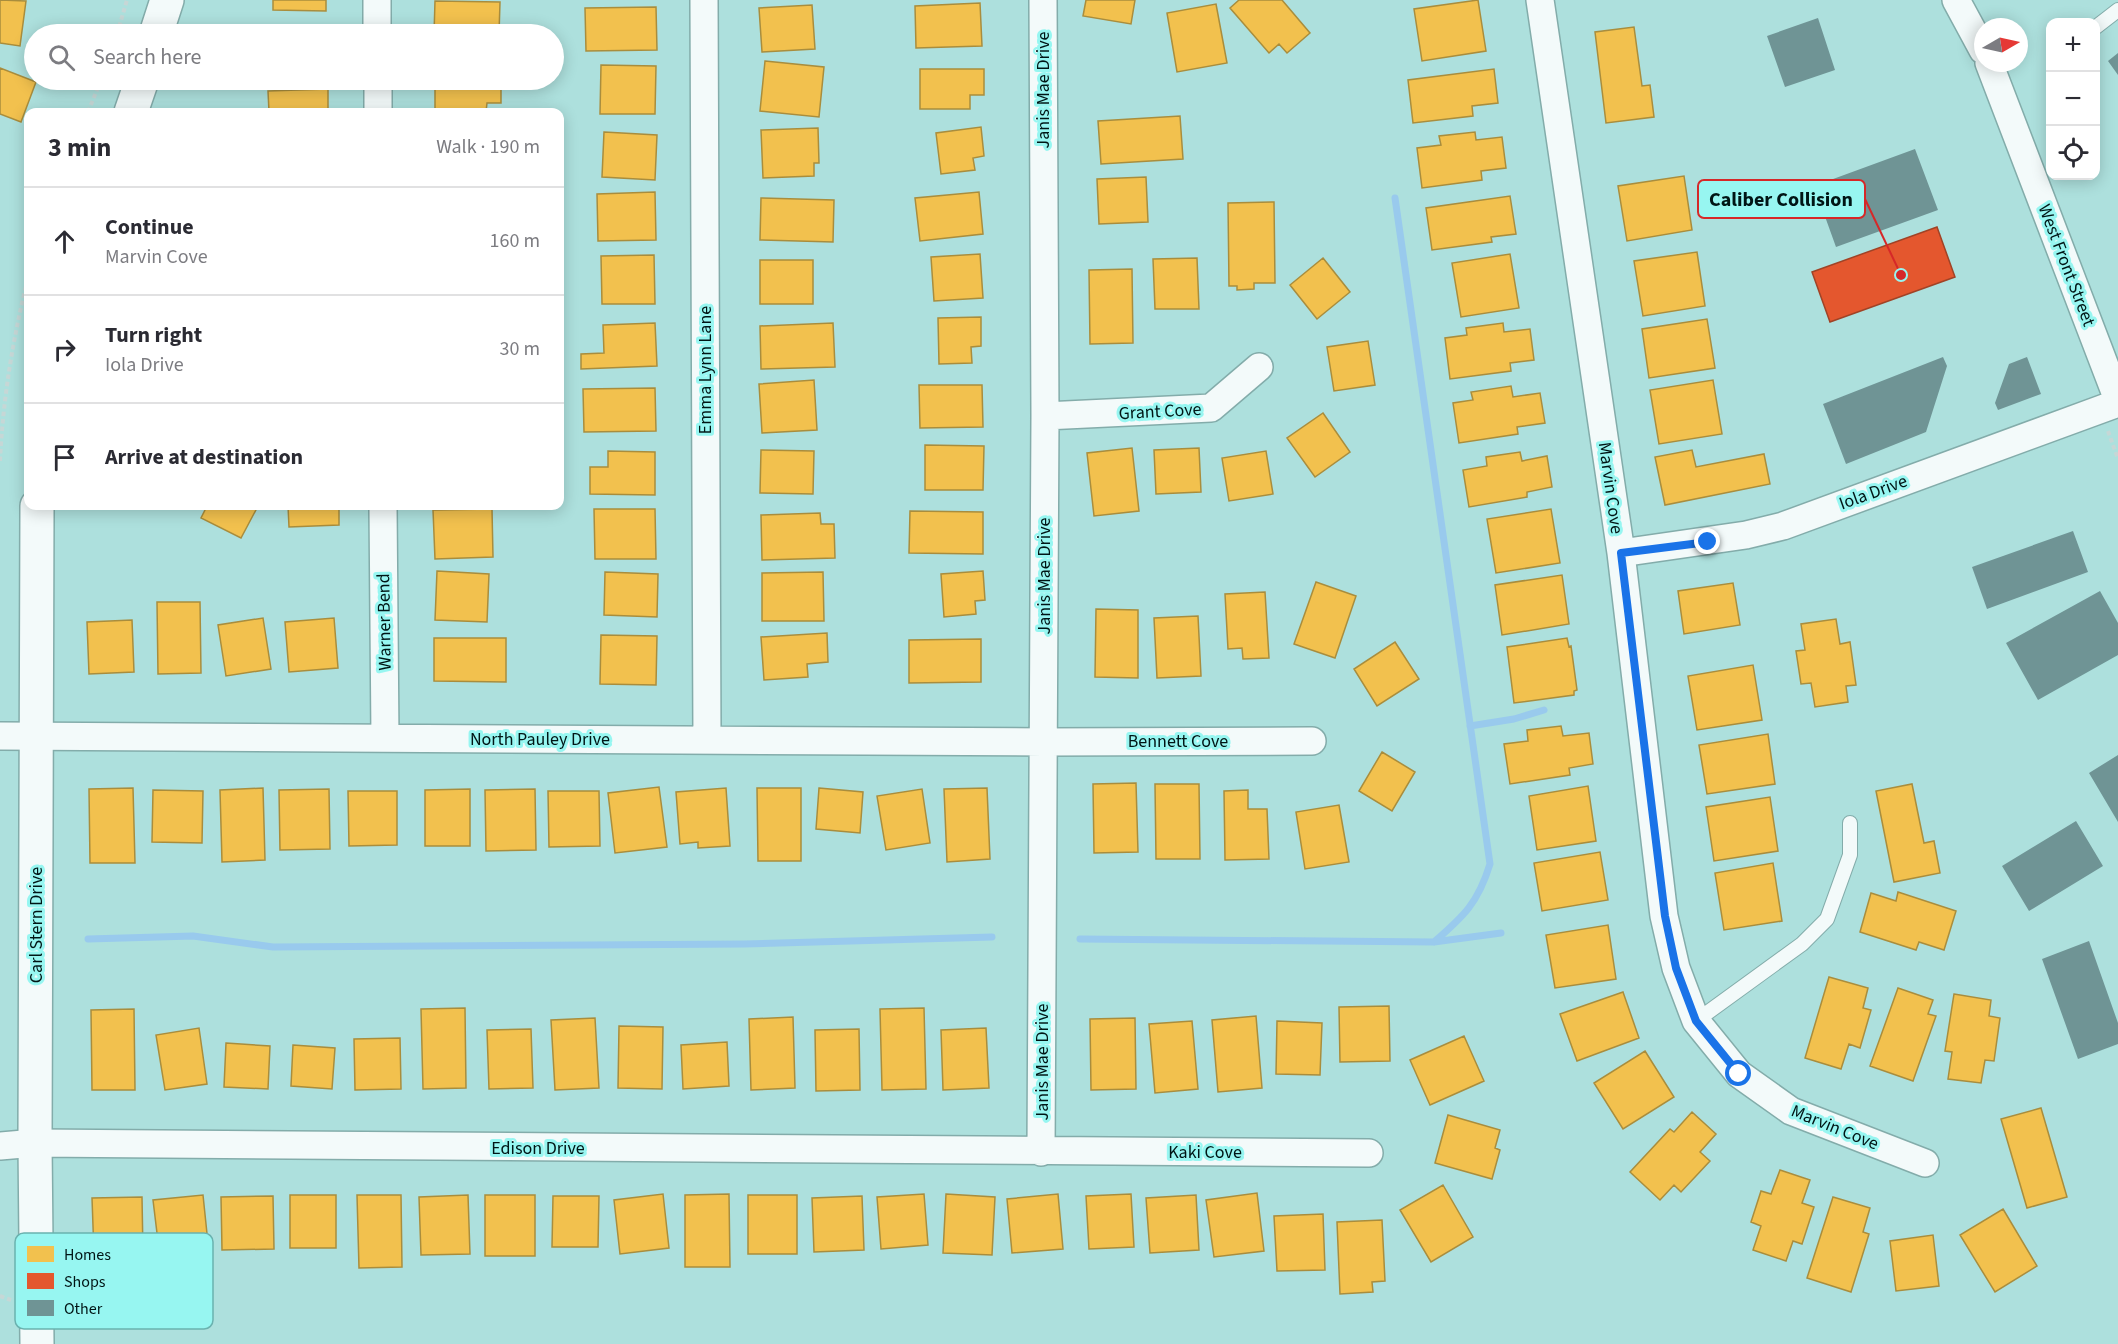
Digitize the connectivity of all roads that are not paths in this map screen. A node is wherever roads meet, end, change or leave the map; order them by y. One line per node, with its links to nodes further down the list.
1 (167, 0): 8 (street)
2 (377, 0): 9 (street)
3 (704, 0): 26 (street, Emma Lynn Lane)
4 (1043, 0): 19 (street, Janis Mae Drive)
5 (1540, 0): 22 (street, Marvin Cove)
6 (1956, 0): 11 (street)
7 (2118, 10): 10 (lane)
8 (159, 24)
9 (377, 24)
10 (2100, 24)
11 (1974, 33)
12 (1992, 72): 18 (street, West Front Street)
13 (139, 90): 15 (street)
14 (378, 90): 16 (street)
15 (132, 108)
16 (378, 108)
17 (1259, 367): 19 (street, Grant Cove)
18 (2118, 401): 22 (street, Iola Drive)
19 (1045, 416): 28 (street, Janis Mae Drive)
20 (37, 510): 24 (street, Carl Stern Drive)
21 (383, 510): 25 (street, Warner Bend)
22 (1621, 553): 30 (street, Marvin Cove)
23 (0, 736): 24 (street, North Pauley Drive)
24 (38, 736): 25 (street, North Pauley Drive); 31 (street, Carl Stern Drive)
25 (385, 738): 26 (street, North Pauley Drive)
26 (707, 740): 28 (street, North Pauley Drive)
27 (1312, 741): 28 (street, Bennett Cove)
28 (1043, 742): 33 (street, Janis Mae Drive)
29 (1850, 823): 30 (lane)
30 (1696, 1021): 35 (street, Marvin Cove)
31 (35, 1143): 32 (street, Edison Drive); 33 (street, Edison Drive); 36 (street, Carl Stern Drive)
32 (0, 1146)
33 (1041, 1152): 34 (street, Kaki Cove)
34 (1369, 1153)
35 (1925, 1163)
36 (36, 1233)
37 (37, 1329): 38 (street, Carl Stern Drive)
38 (37, 1344)

